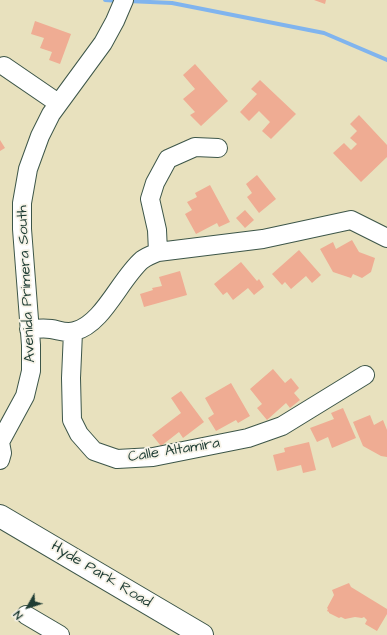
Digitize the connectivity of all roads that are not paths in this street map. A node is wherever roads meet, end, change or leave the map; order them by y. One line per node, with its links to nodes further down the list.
1 (122, 6): 3 (street, Avenida Primera South)
2 (4, 66): 3 (street)
3 (58, 103): 7 (street, Avenida Primera South)
4 (218, 148): 6 (street)
5 (387, 238): 6 (street)
6 (158, 252): 8 (street)
7 (29, 329): 8 (street); 10 (street, Avenida Primera South)
8 (73, 332): 9 (street, Calle Altamira)
9 (364, 375)
10 (0, 442): 11 (street, Avenida Primera South)
11 (0, 460)
12 (0, 516): 15 (main road, Hyde Park Road)
13 (26, 615): 14 (street)
14 (60, 635)
15 (202, 635)

